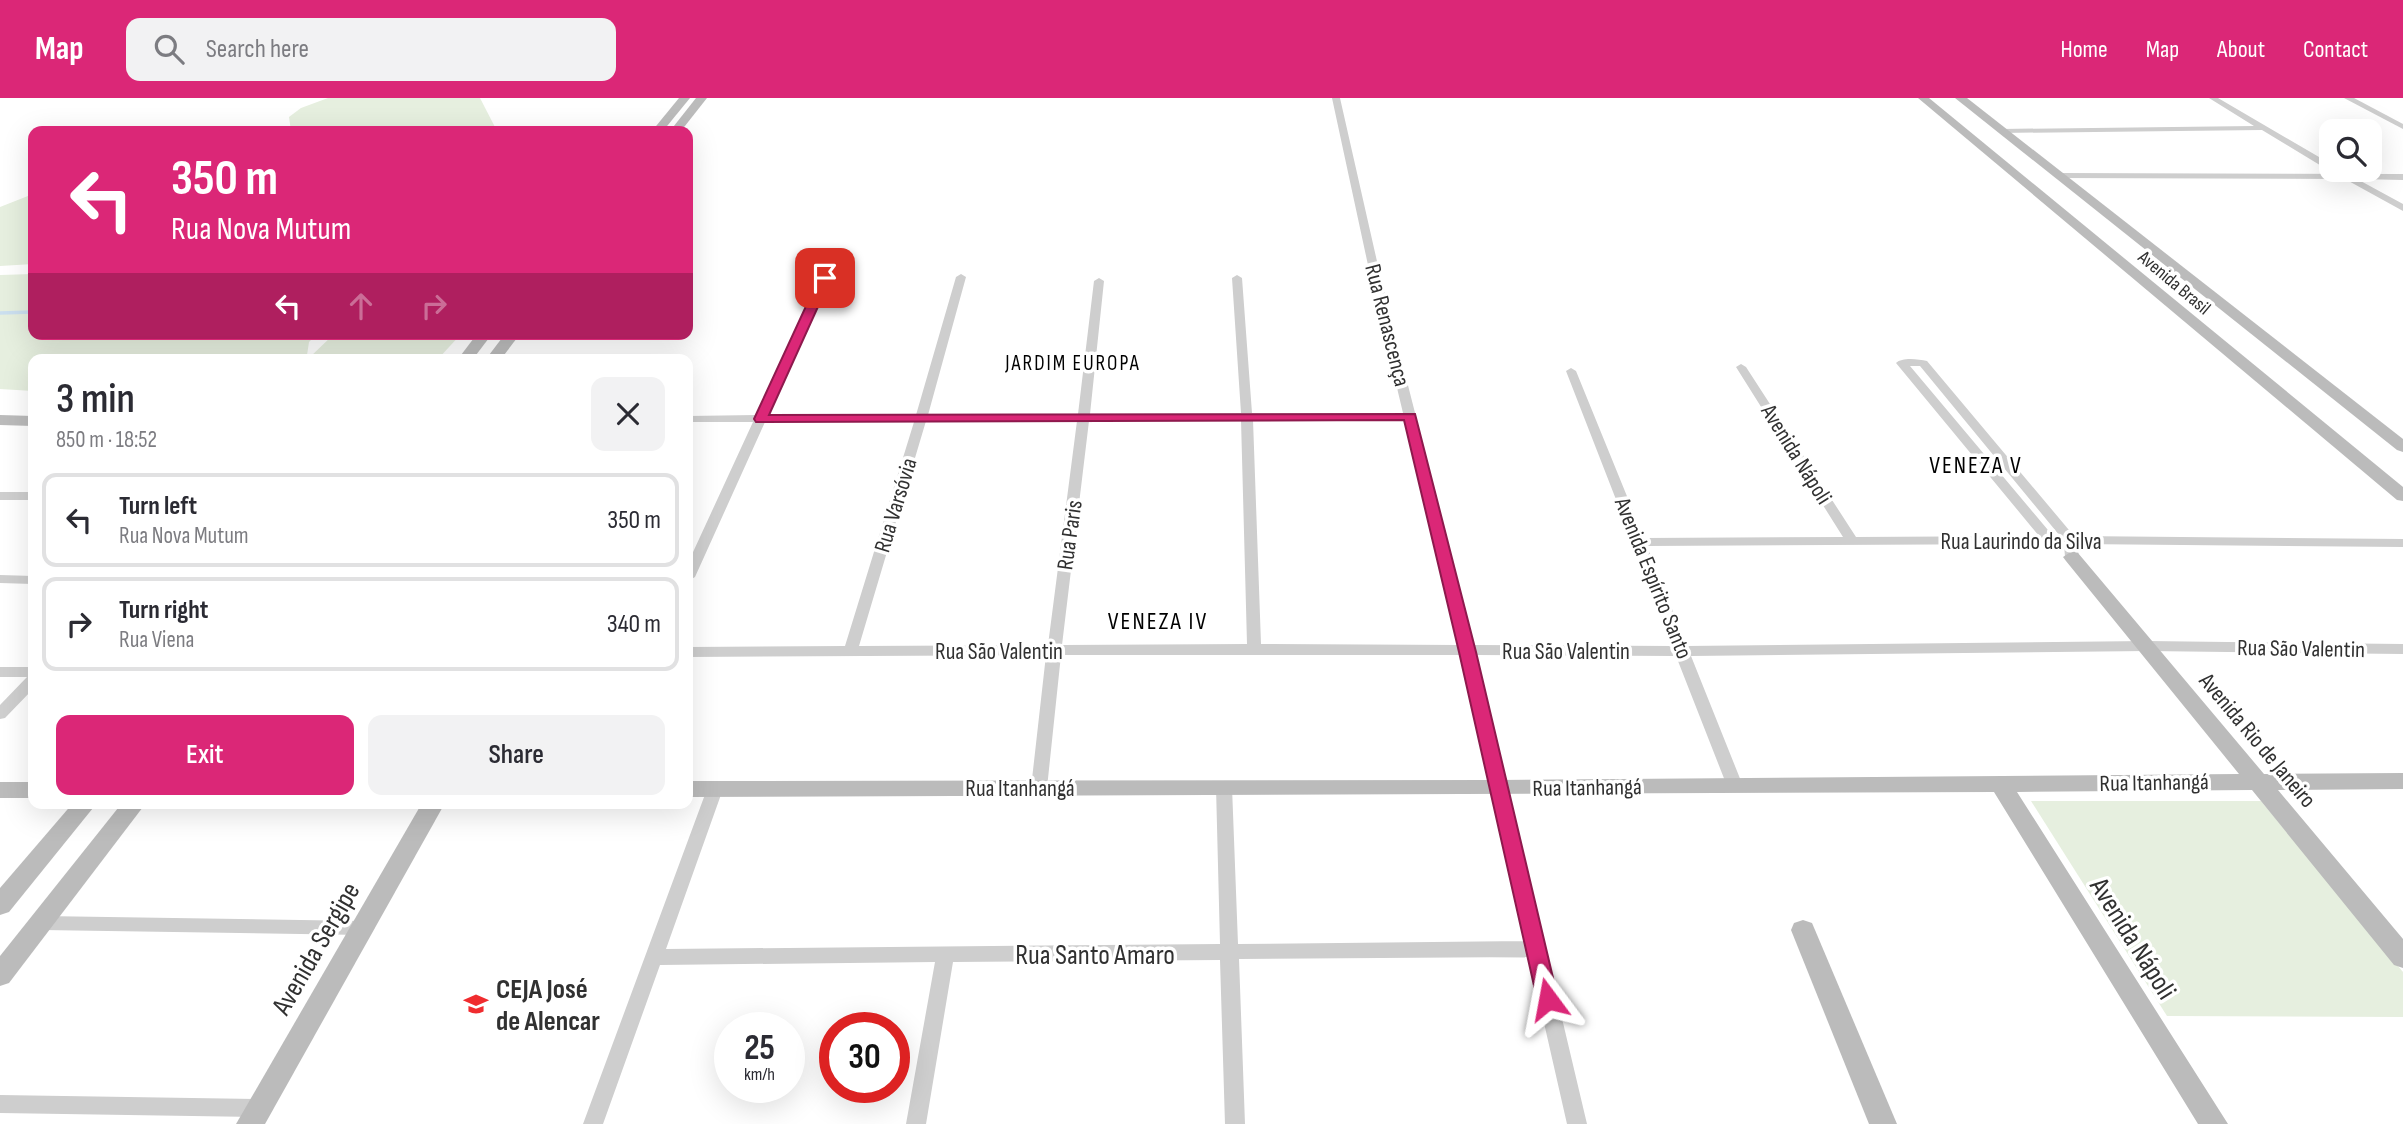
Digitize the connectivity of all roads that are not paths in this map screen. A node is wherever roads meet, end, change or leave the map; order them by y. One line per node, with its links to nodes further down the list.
1 (685, 98): 9 (main road)
2 (702, 98): 10 (main road)
3 (1336, 98): 33 (street, Rua Renascença)
4 (1923, 98): 44 (main road, Avenida Brasil)
5 (1960, 98): 13 (main road, Avenida Brasil)
6 (2213, 98): 12 (street)
7 (2227, 98): 14 (street)
8 (2348, 98): 11 (street)
9 (661, 126)
10 (679, 126)
11 (2403, 127)
12 (2265, 128): 13 (street); 15 (street)
13 (2001, 131): 17 (main road, Avenida Brasil)
14 (2319, 152)
15 (2319, 161)
16 (2319, 173): 17 (street)
17 (2059, 176): 41 (main road, Avenida Brasil)
18 (2382, 177): 19 (street)
19 (2403, 177)
20 (2363, 182): 22 (street)
21 (2368, 182): 22 (street)
22 (2402, 206)
23 (961, 277): 37 (street, Rua Varsóvia)
24 (825, 278): 36 (street)
25 (1237, 278): 34 (street)
26 (1099, 282): 38 (street, Rua Paris)
27 (480, 340): 29 (main road)
28 (508, 340): 30 (main road)
29 (469, 354)
30 (497, 354)
31 (1741, 367): 46 (street, Avenida Nápoli)
32 (1571, 371): 47 (street, Avenida Espírito Santo)
33 (1410, 416): 34 (street); 60 (street, Rua Renascença)
34 (1247, 417): 38 (street); 54 (street)
35 (693, 419): 36 (street)
36 (761, 419): 37 (street); 50 (street)
37 (921, 419): 38 (street); 59 (street, Rua Varsóvia)
38 (1086, 419): 56 (street, Rua Paris)
39 (0, 421): 40 (main road)
40 (28, 421)
41 (2403, 447)
42 (0, 496): 43 (street)
43 (28, 496)
44 (2403, 496)
45 (2048, 540): 46 (street, Rua Laurindo da Silva); 49 (street, Avenida Rio de Janeiro); 49 (street, Avenida Rio de Janeiro)
46 (1852, 541): 47 (street, Rua Laurindo da Silva)
47 (1639, 542): 57 (street, Avenida Espírito Santo)
48 (2403, 543): 49 (street, Rua Laurindo da Silva)
49 (2071, 549): 53 (main road, Avenida Rio de Janeiro)
50 (693, 566)
51 (0, 579): 52 (street)
52 (28, 580)
53 (2147, 646): 55 (street, Rua São Valentin); 57 (street, Rua São Valentin); 65 (main road, Avenida Rio de Janeiro)
54 (1254, 649): 56 (street, Rua São Valentin); 60 (street, Rua São Valentin)
55 (2403, 649)
56 (1052, 651): 59 (street, Rua São Valentin); 69 (street, Rua Paris)
57 (1683, 651): 60 (street, Rua São Valentin); 68 (street, Avenida Espírito Santo)
58 (693, 652): 59 (street, Rua São Valentin)
59 (850, 652)
60 (1468, 652): 71 (street, Rua Renascença)
61 (0, 672): 62 (street)
62 (28, 672)
63 (28, 685): 64 (street)
64 (0, 714)
65 (2258, 780): 66 (main road, Rua Itanhangá); 67 (main road, Rua Itanhangá); 87 (main road, Avenida Rio de Janeiro)
66 (2403, 781)
67 (2001, 785): 68 (main road, Rua Itanhangá); 96 (main road, Avenida Nápoli)
68 (1735, 786): 71 (main road, Rua Itanhangá)
69 (1039, 788): 70 (main road, Rua Itanhangá); 73 (main road, Rua Itanhangá)
70 (1224, 788): 71 (main road, Rua Itanhangá); 84 (street)
71 (1499, 788): 83 (street, Rua Renascença)
72 (693, 789): 73 (main road, Rua Itanhangá)
73 (715, 789): 86 (street)
74 (0, 790): 75 (main road)
75 (28, 790)
76 (81, 809): 79 (main road)
77 (130, 809): 80 (main road)
78 (431, 809): 81 (main road, Avenida Sergipe)
79 (0, 905)
80 (42, 923): 81 (street); 88 (main road)
81 (363, 928): 90 (main road, Avenida Sergipe)
82 (1803, 930): 95 (main road)
83 (1536, 949): 84 (street, Rua Santo Amaro); 94 (street, Rua Renascença)
84 (1230, 953): 85 (street, Rua Santo Amaro); 93 (street)
85 (945, 955): 86 (street, Rua Santo Amaro); 92 (street)
86 (654, 957): 91 (street)
87 (2403, 957)
88 (0, 975)
89 (0, 1104): 90 (street)
90 (254, 1116)
91 (593, 1124)
92 (916, 1124)
93 (1235, 1124)
94 (1577, 1124)
95 (1884, 1124)
96 (2214, 1124)

